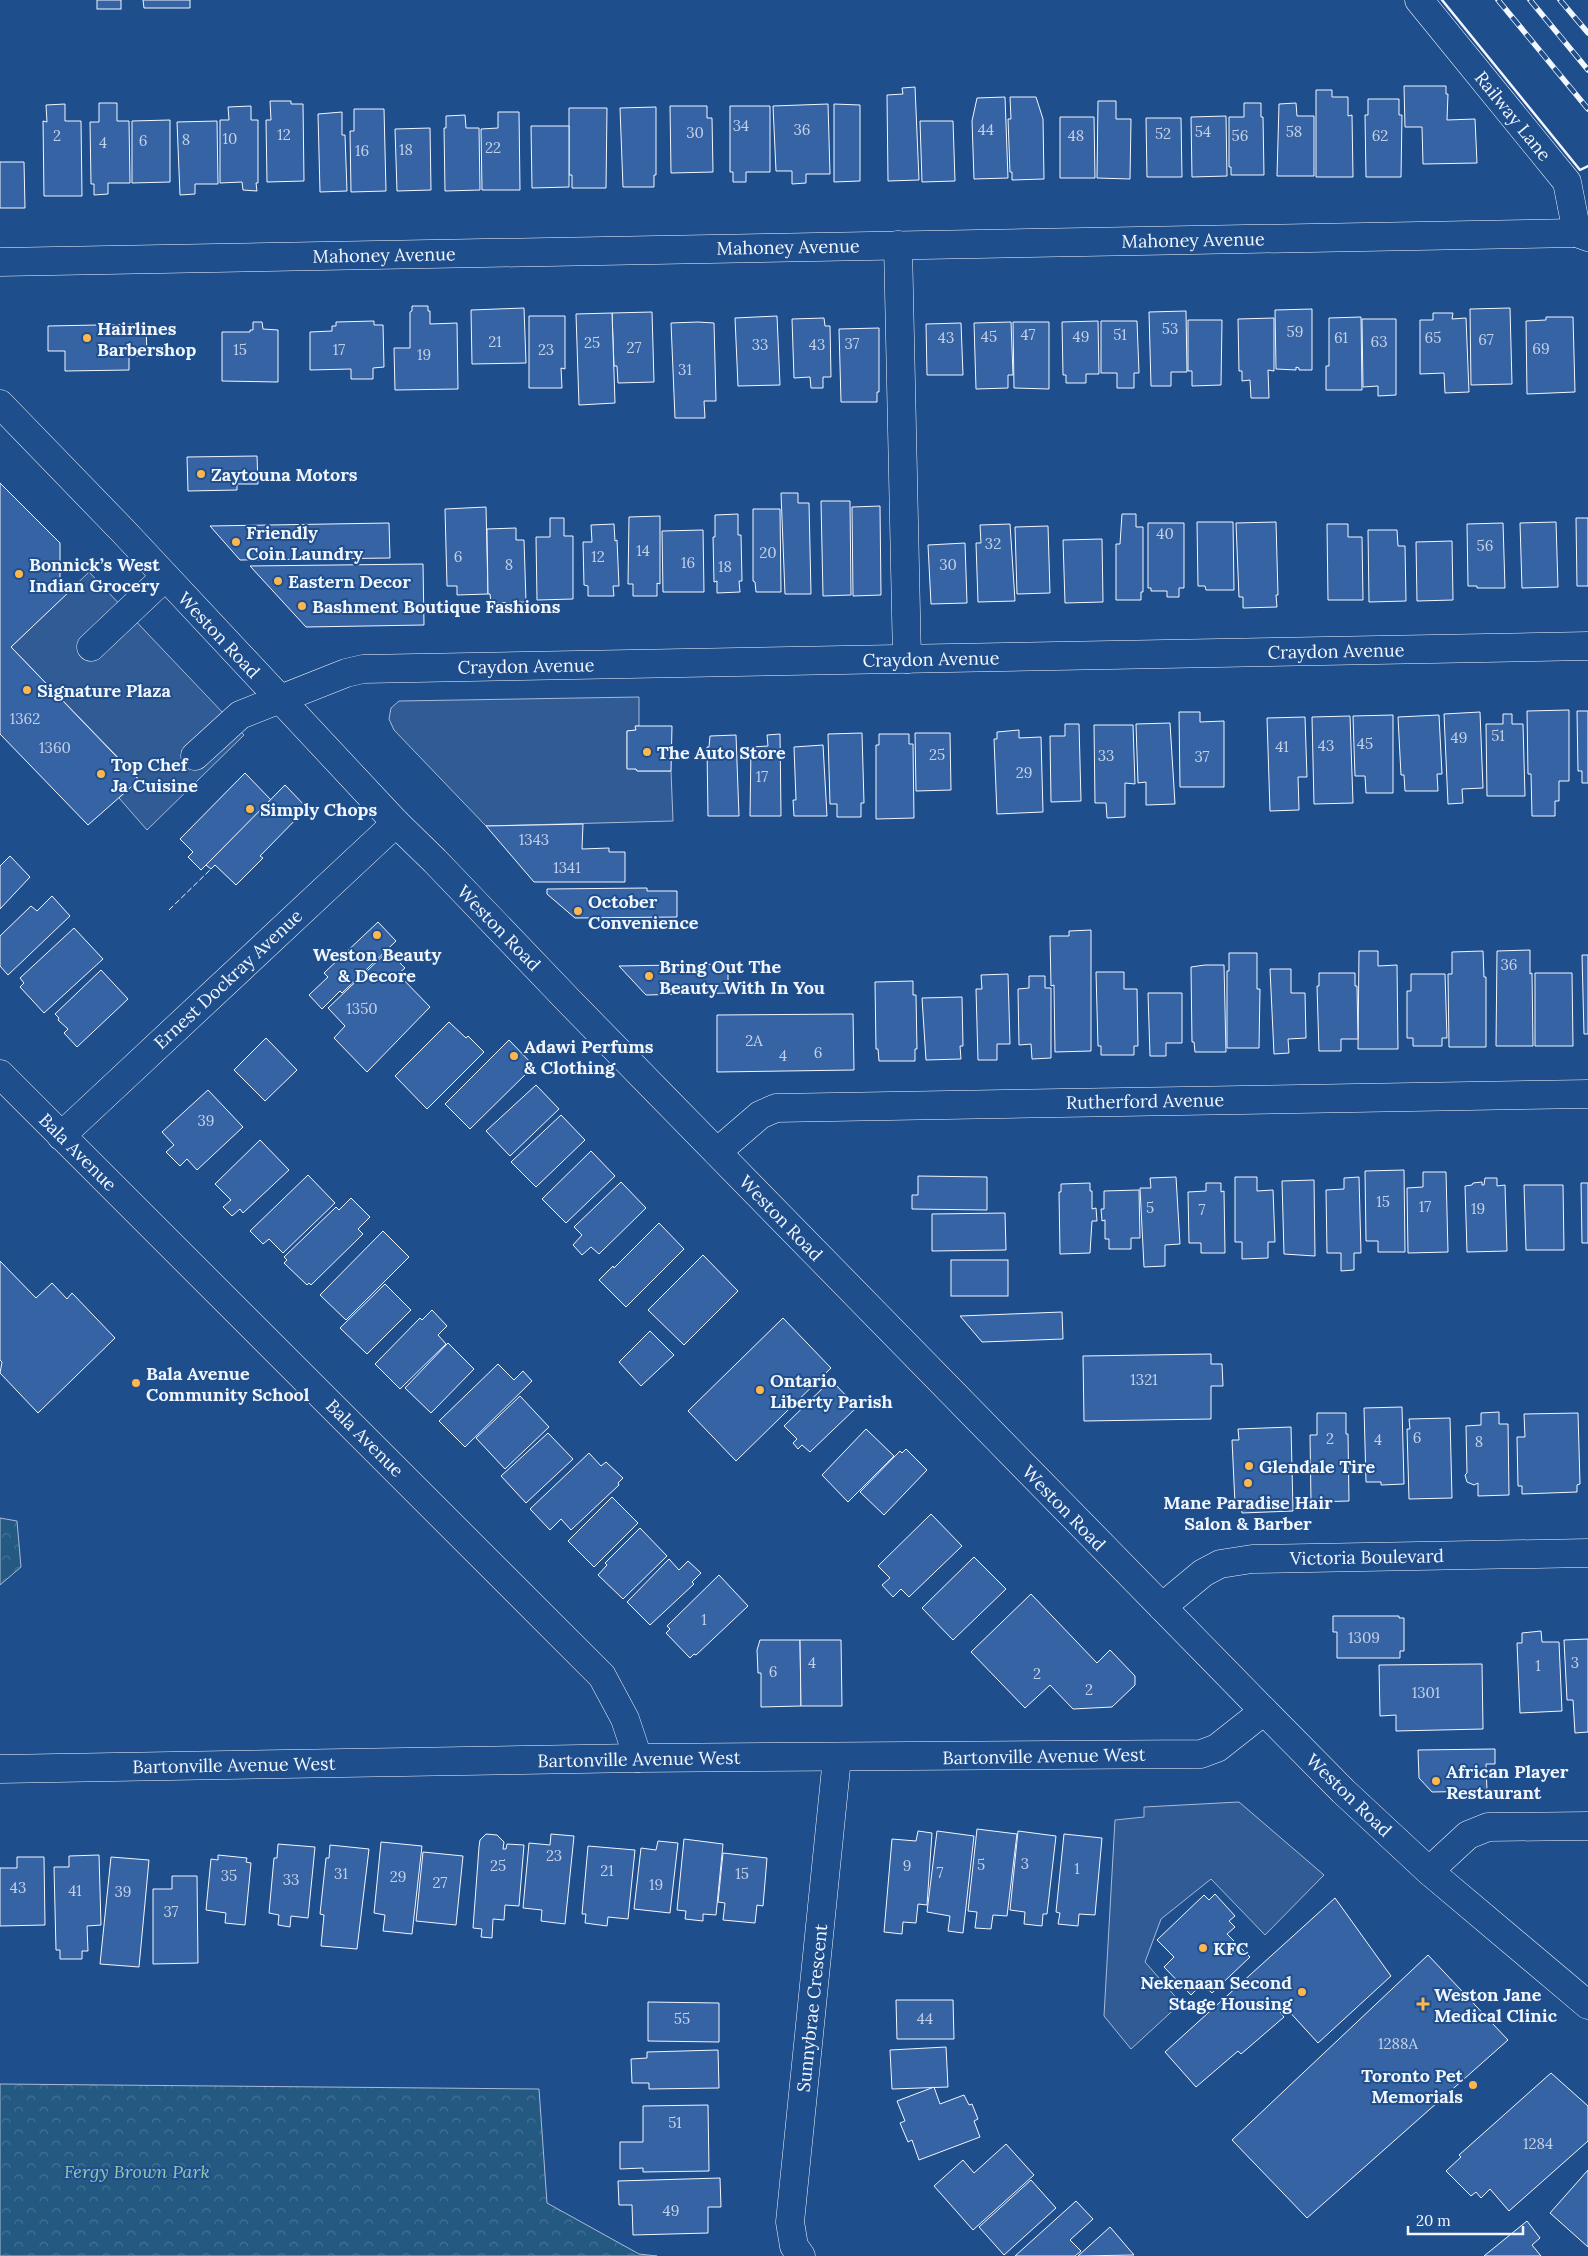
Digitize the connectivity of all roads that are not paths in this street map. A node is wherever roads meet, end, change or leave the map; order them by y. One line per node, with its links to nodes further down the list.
1 (1419, 0): 2 (street, Railway Lane)
2 (1582, 235): 3 (street, Mahoney Avenue)
3 (898, 245): 4 (street, Mahoney Avenue); 9 (street)
4 (0, 262)
5 (0, 404): 6 (street, Weston Road)
6 (165, 577): 8 (street); 10 (street, Weston Road)
7 (1588, 646): 9 (street, Craydon Avenue)
8 (91, 647)
9 (907, 659): 10 (street, Craydon Avenue)
10 (279, 699): 11 (street, Craydon Avenue); 12 (street, Weston Road)
11 (195, 756)
12 (396, 823): 15 (street, Ernest Dockray Avenue); 16 (street, Weston Road)
13 (0, 1074): 15 (street, Bala Avenue)
14 (1588, 1094): 16 (street, Rutherford Avenue)
15 (61, 1136): 20 (street, Bala Avenue)
16 (717, 1152): 18 (street, Weston Road)
17 (1588, 1554): 18 (street, Victoria Boulevard)
18 (1162, 1607): 19 (street, Weston Road)
19 (1264, 1712): 21 (street, Bartonville Avenue West); 24 (street, Weston Road)
20 (638, 1758): 21 (street, Bartonville Avenue West); 22 (street, Bartonville Avenue West)
21 (837, 1758): 26 (street, Sunnybrae Crescent)
22 (0, 1769)
23 (1588, 1826): 24 (street)
24 (1429, 1871): 25 (street, Weston Road)
25 (1588, 2006)
26 (801, 2256)

